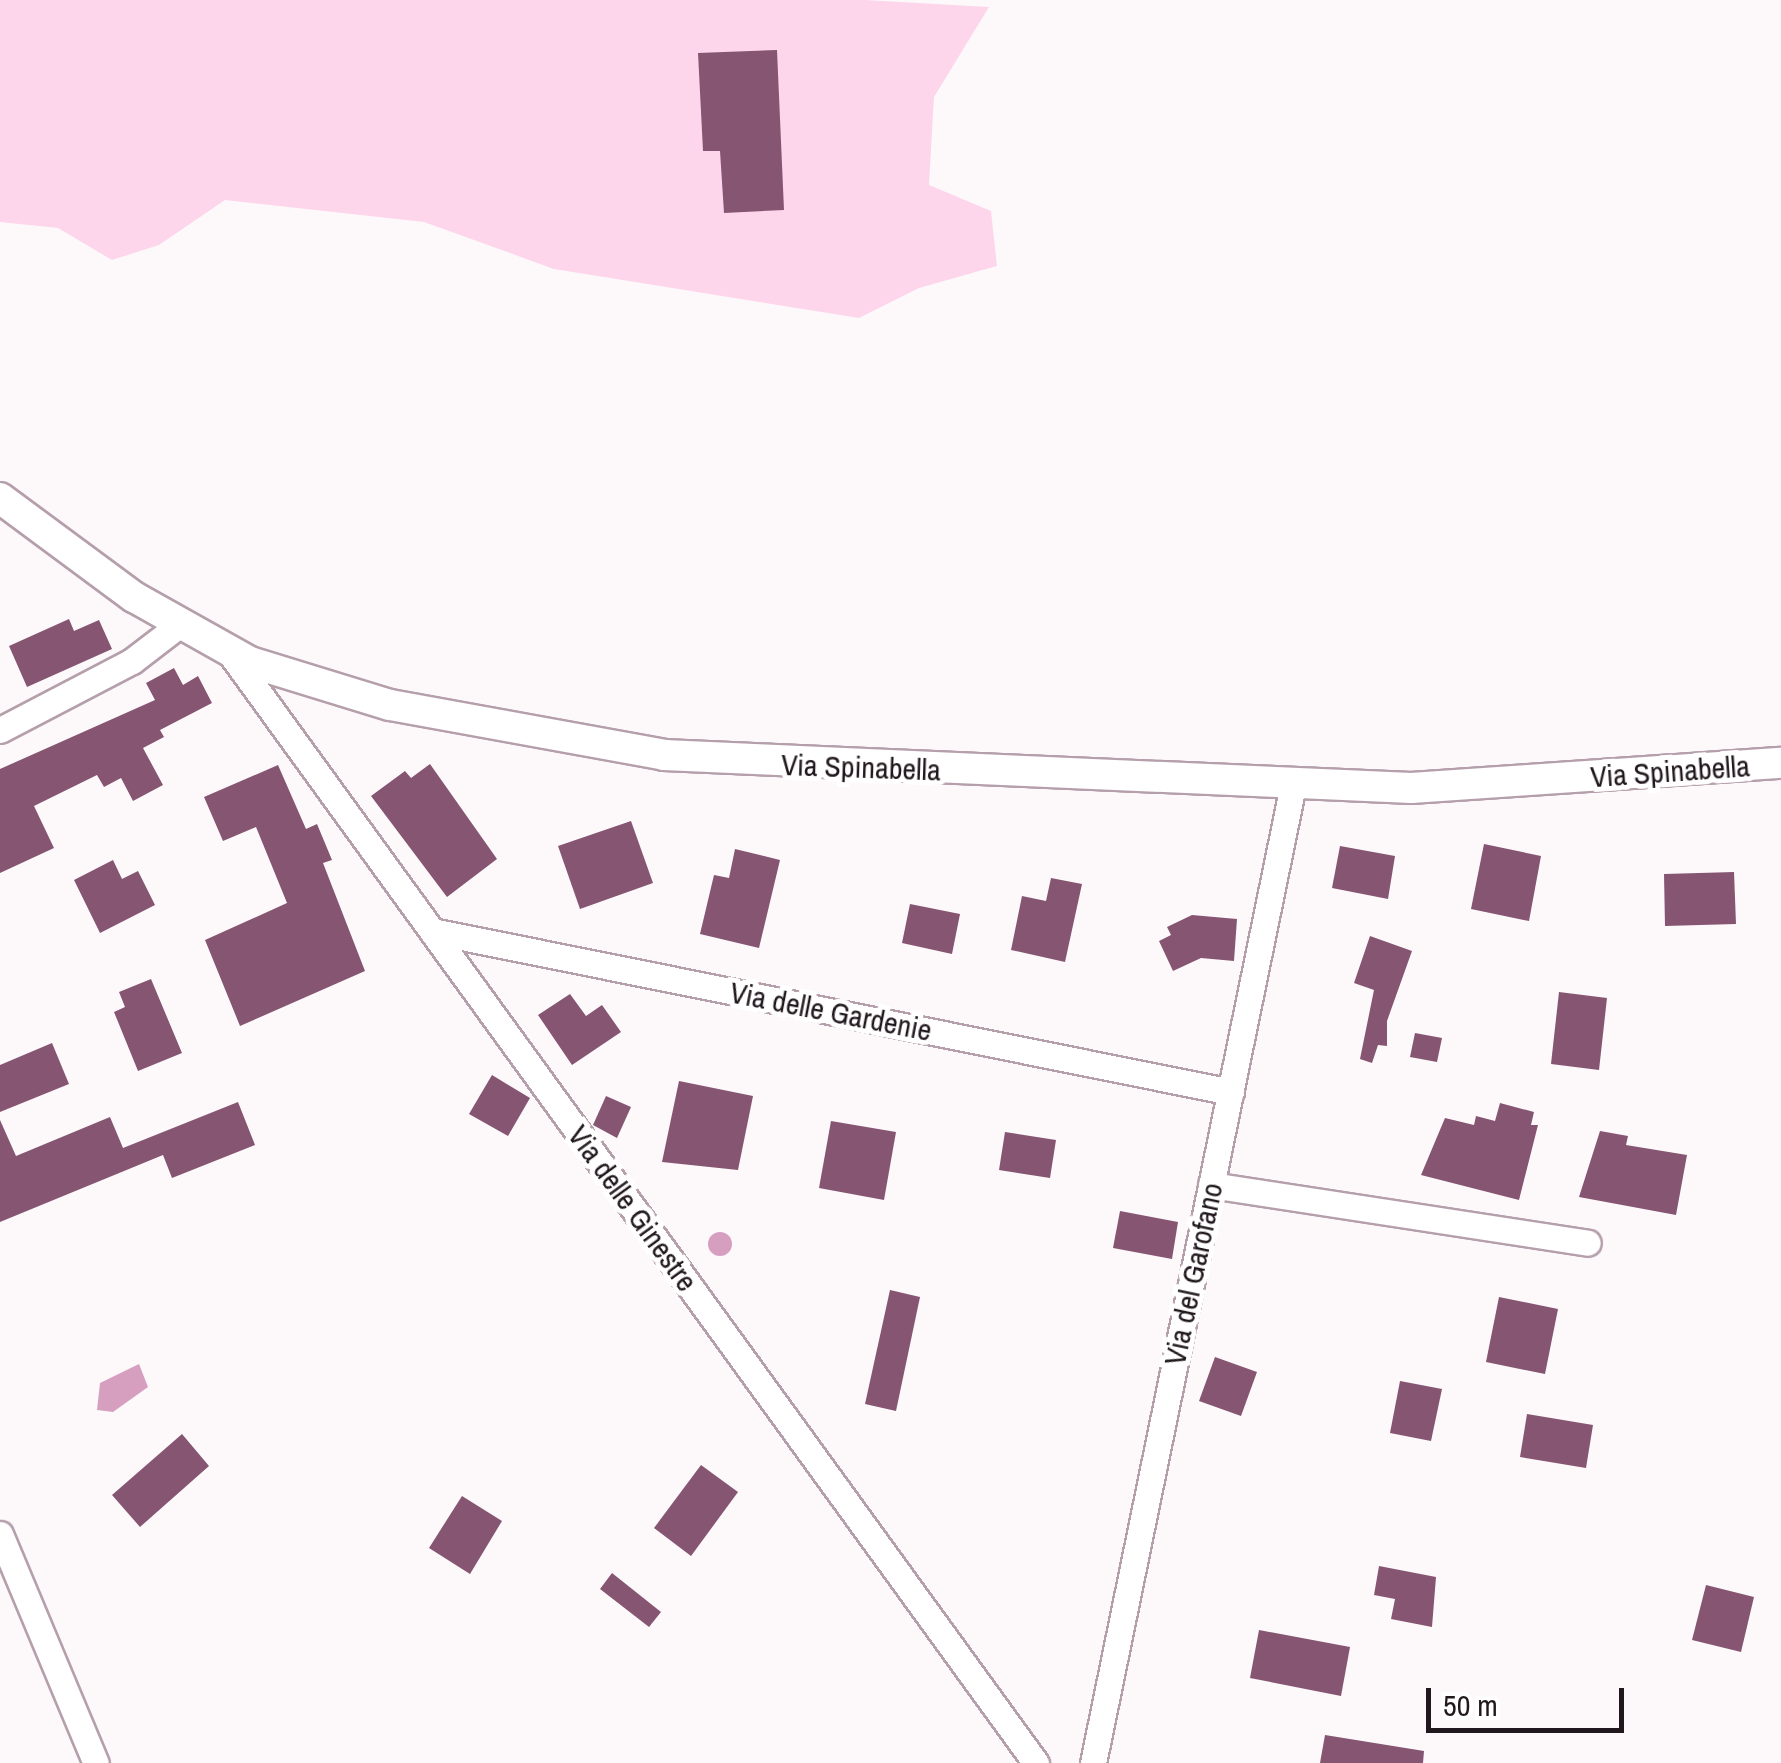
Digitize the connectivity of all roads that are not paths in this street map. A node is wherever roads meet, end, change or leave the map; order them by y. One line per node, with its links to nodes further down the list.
1 (0, 498): 2 (street, Via Spinabella)
2 (179, 625): 3 (street, Via Spinabella); 4 (street)
3 (230, 653): 6 (street, Via Spinabella); 7 (street, Via delle Ginestre)
4 (0, 730)
5 (1781, 763): 6 (street, Via Spinabella)
6 (1293, 785): 8 (street, Via del Garofano)
7 (432, 931): 8 (street, Via delle Gardenie); 13 (street, Via delle Ginestre)
8 (1231, 1092): 9 (street, Via del Garofano)
9 (1211, 1185): 10 (street); 14 (street, Via del Garofano)
10 (1588, 1243)
11 (0, 1534): 12 (street)
12 (96, 1763)
13 (1036, 1763)
14 (1092, 1763)

